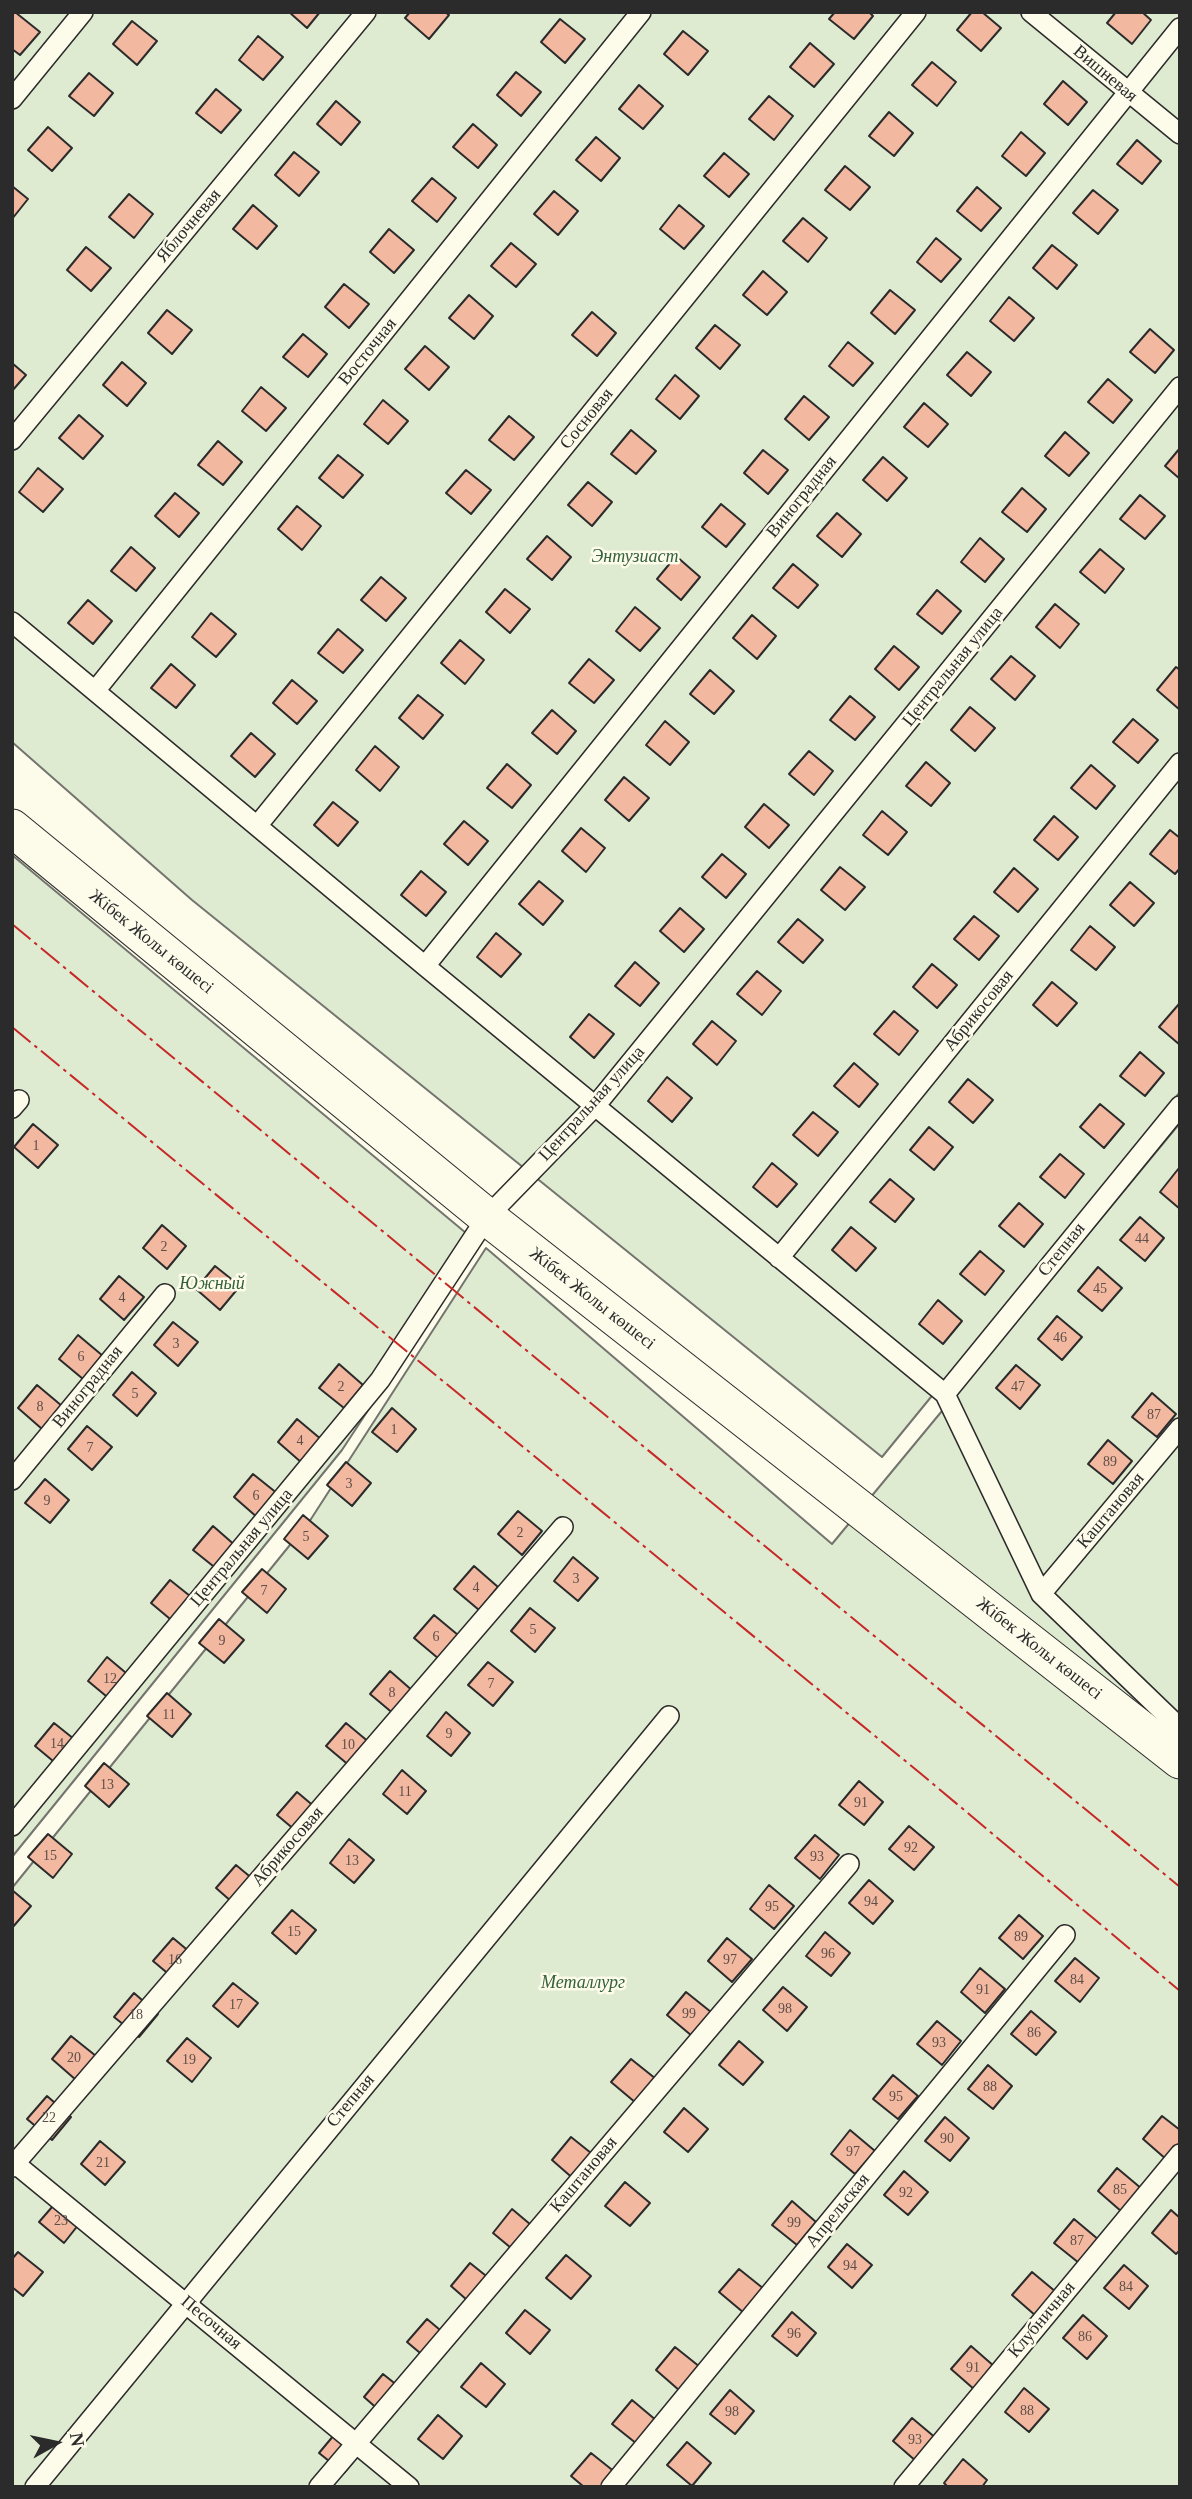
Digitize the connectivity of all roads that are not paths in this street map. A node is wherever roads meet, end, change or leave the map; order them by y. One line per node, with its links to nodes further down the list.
1 (83, 12): 8 (street)
2 (366, 12): 11 (street, Яблочневая)
3 (641, 12): 13 (street, Восточная)
4 (916, 12): 15 (street, Сосновая)
5 (1031, 12): 7 (street, Вишневая)
6 (1180, 28): 7 (street, Виноградная)
7 (1127, 93): 9 (street, Вишневая); 17 (street, Виноградная)
8 (12, 99)
9 (1180, 134)
10 (1180, 387): 18 (street, Центральная улица)
11 (12, 440)
12 (12, 622): 13 (street)
13 (95, 691): 15 (street)
14 (1180, 763): 21 (street, Абрикосовая)
15 (257, 826): 17 (street)
16 (12, 828): 20 (highway, Жібек Жолы көшесі)
17 (425, 966): 18 (street)
18 (596, 1105): 20 (street, Центральная улица); 21 (street)
19 (1180, 1105): 23 (street, Степная)
20 (487, 1217): 30 (highway, Жібек Жолы көшесі); 31 (street, Центральная улица)
21 (779, 1258): 23 (street)
22 (165, 1294): 25 (street, Виноградная)
23 (945, 1394): 27 (street)
24 (1180, 1428): 27 (street, Каштановая)
25 (12, 1480)
26 (563, 1527): 35 (street, Абрикосовая)
27 (1041, 1594): 29 (street)
28 (669, 1716): 36 (street, Степная)
29 (1180, 1728)
30 (1180, 1760)
31 (12, 1826)
32 (849, 1864): 37 (street, Каштановая)
33 (1065, 1934): 41 (street, Апрельская)
34 (1180, 2154): 42 (street, Клубничная)
35 (13, 2164): 36 (street, Песочная)
36 (185, 2301): 37 (street, Песочная); 38 (street, Степная)
37 (355, 2443): 39 (street, Каштановая); 40 (street, Песочная)
38 (34, 2487)
39 (319, 2487)
40 (409, 2487)
41 (611, 2487)
42 (904, 2487)

